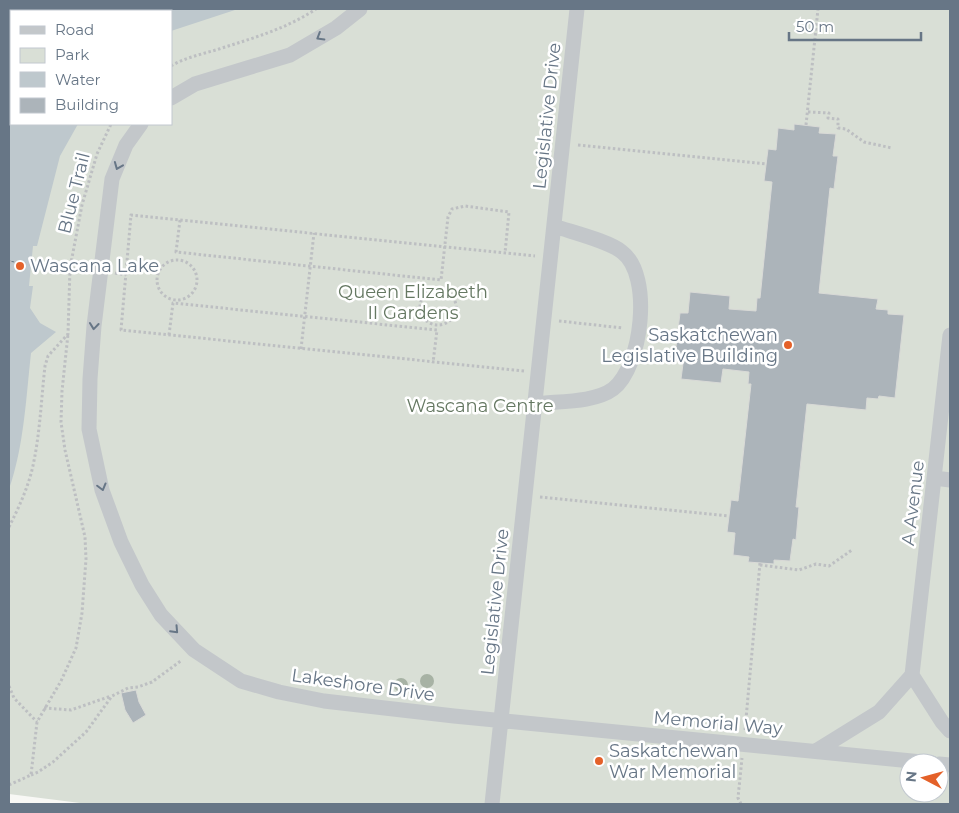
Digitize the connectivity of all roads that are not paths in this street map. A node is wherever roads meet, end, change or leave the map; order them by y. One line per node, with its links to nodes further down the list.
1 (360, 9): 3 (street, one-way to 3)
2 (577, 9): 5 (street, Legislative Drive)
3 (172, 97)
4 (140, 125): 11 (street, Lakeshore Drive, one-way to 11)
5 (554, 226): 7 (street, Legislative Drive); 7 (street)
6 (950, 335): 8 (street, A Avenue)
7 (535, 404): 11 (street, Legislative Drive)
8 (935, 478): 9 (street); 10 (street, A Avenue)
9 (950, 480)
10 (912, 675): 12 (street); 13 (street)
11 (501, 720): 13 (street, Memorial Way); 15 (street, Legislative Drive)
12 (950, 731)
13 (816, 751): 14 (street, Memorial Way)
14 (899, 760)
15 (492, 804)

